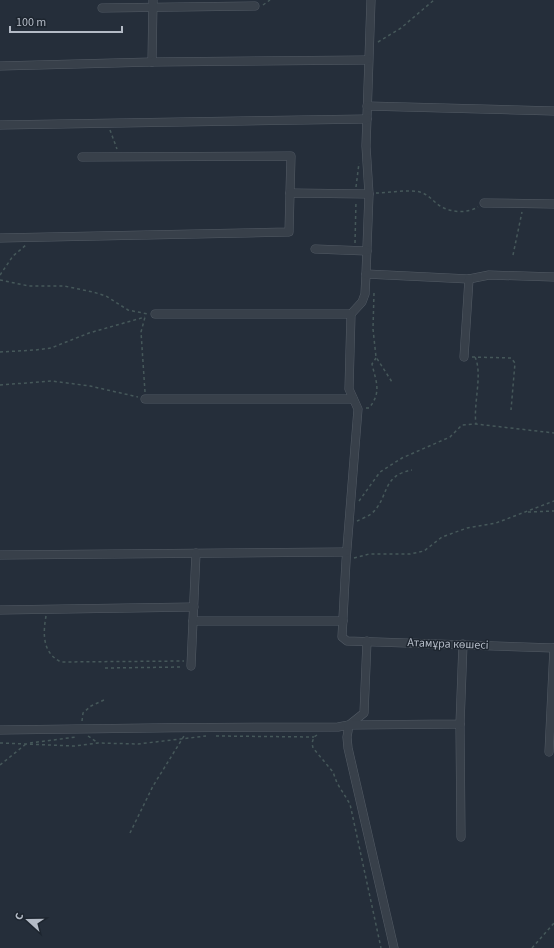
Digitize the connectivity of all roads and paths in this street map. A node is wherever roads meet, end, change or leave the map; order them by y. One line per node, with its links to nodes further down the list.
1 (371, 0): 6 (street)
2 (434, 0): 6 (path)
3 (153, 3): 4 (street); 5 (street); 8 (street)
4 (255, 6)
5 (102, 8)
6 (368, 47): 7 (street)
7 (368, 60): 8 (street); 10 (street)
8 (152, 62): 9 (street)
9 (0, 66)
10 (367, 106): 11 (street); 12 (street)
11 (554, 111)
12 (366, 120): 13 (street); 18 (street)
13 (107, 123): 14 (street); 16 (path)
14 (0, 124)
15 (82, 157): 16 (street)
16 (120, 157): 17 (street)
17 (290, 193): 18 (street); 23 (street)
18 (368, 194): 19 (path); 25 (street)
19 (484, 203): 20 (street)
20 (522, 204): 21 (street); 26 (path)
21 (554, 204)
22 (0, 238): 23 (street)
23 (35, 238): 28 (path)
24 (315, 249): 25 (street)
25 (367, 251): 27 (street)
26 (513, 255)
27 (366, 274): 30 (street); 34 (street)
28 (0, 275)
29 (554, 277): 30 (street)
30 (469, 279): 37 (street)
31 (0, 280): 33 (path)
32 (374, 290): 38 (path)
33 (155, 314): 34 (street); 35 (path)
34 (351, 314): 43 (street)
35 (145, 317): 36 (path); 42 (path)
36 (0, 352)
37 (464, 356): 39 (path)
38 (376, 357): 40 (path); 44 (path)
39 (475, 357): 45 (path); 46 (path)
40 (392, 382)
41 (0, 385): 42 (path)
42 (145, 399): 43 (street)
43 (353, 399): 44 (street)
44 (358, 409): 53 (street)
45 (511, 410)
46 (476, 424): 47 (path); 50 (path)
47 (554, 433)
48 (412, 470): 53 (path)
49 (554, 501): 52 (path)
50 (356, 505)
51 (554, 511): 52 (path)
52 (526, 512): 56 (path)
53 (348, 526): 56 (street)
54 (196, 553): 55 (street); 56 (street); 57 (street)
55 (0, 556)
56 (346, 556): 61 (street)
57 (194, 607): 59 (street); 60 (street)
58 (0, 610): 59 (street)
59 (47, 610): 65 (path)
60 (193, 621): 61 (street); 65 (street)
61 (343, 621): 62 (street, Атамұра көшесі)
62 (367, 641): 63 (street, Атамұра көшесі); 68 (street)
63 (464, 644): 64 (street, Атамұра көшесі); 69 (street)
64 (554, 648): 80 (street)
65 (191, 662): 66 (path)
66 (104, 668)
67 (106, 699): 73 (path)
68 (349, 724): 69 (street); 70 (street); 86 (street)
69 (460, 724): 83 (street)
70 (330, 727): 71 (street); 76 (path)
71 (189, 728): 73 (street); 77 (path)
72 (0, 730): 73 (street)
73 (84, 730): 79 (path)
74 (208, 735): 77 (path)
75 (215, 736): 76 (path)
76 (314, 737): 85 (path)
77 (181, 740): 79 (path); 82 (path)
78 (0, 743): 79 (path)
79 (26, 744): 81 (path)
80 (550, 752)
81 (0, 765)
82 (130, 833)
83 (461, 837)
84 (554, 923): 87 (path)
85 (381, 948)
86 (394, 948)
87 (532, 948)

